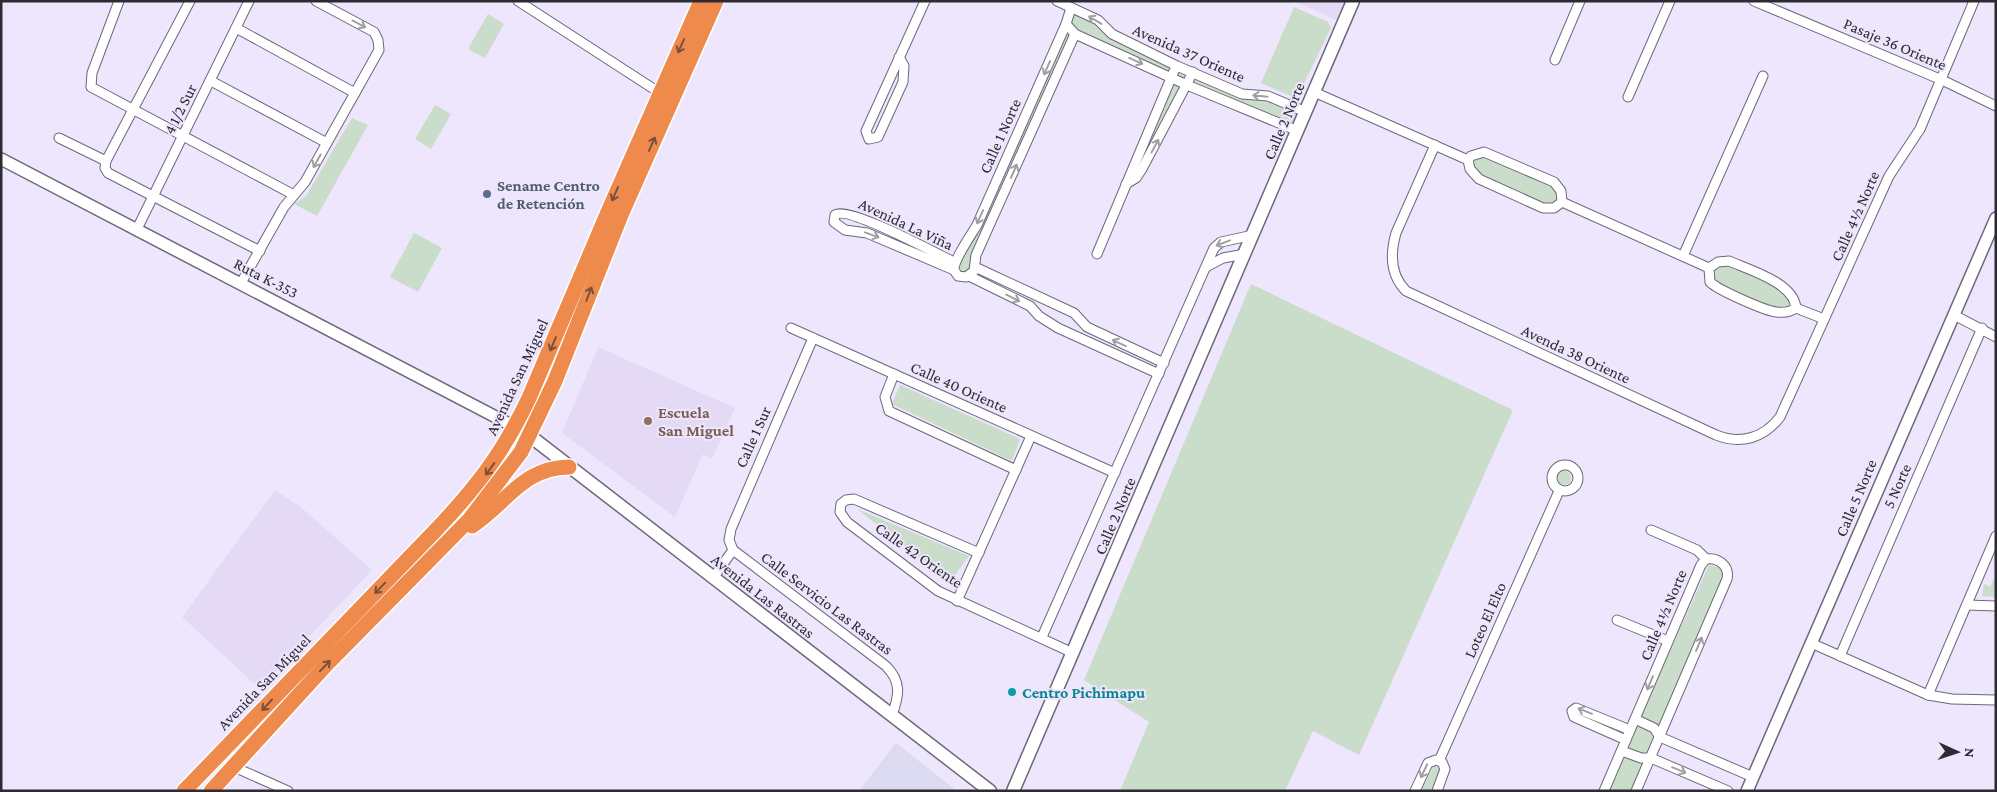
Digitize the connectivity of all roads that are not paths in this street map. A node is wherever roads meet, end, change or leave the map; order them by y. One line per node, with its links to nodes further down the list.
1 (118, 1): 35 (street)
2 (190, 1): 35 (street)
3 (249, 1): 17 (street, 4 1/2 Sur)
4 (518, 1): 32 (street)
5 (701, 1): 32 (highway, Avenida San Miguel, one-way to 32)
6 (716, 1): 73 (highway, Avenida San Miguel, one-way to 6)
7 (925, 1): 21 (street)
8 (1057, 1): 15 (street, Avenida 37 Oriente)
9 (1353, 1): 30 (main road, Calle 2 Norte)
10 (1580, 1): 22 (street)
11 (1670, 1): 33 (street)
12 (1754, 1): 27 (street, Pasaje 36 Oriente)
13 (1974, 1): 27 (street, Calle 4½ Norte)
14 (317, 2): 31 (street, one-way to 31)
15 (1071, 8): 16 (street); 19 (street, Avenida 37 Oriente, one-way to 15)
16 (1066, 24): 18 (street, Avenida 37 Oriente); 56 (street, Calle 1 Norte, one-way to 56)
17 (236, 28): 28 (street, 4 1/2 Sur); 31 (street)
18 (1076, 34): 20 (street, Avenida 37 Oriente); 57 (street, Calle 1 Norte, one-way to 18)
19 (1116, 36): 20 (street, Avenida 37 Oriente); 23 (street, Avenida 37 Oriente)
20 (1112, 50): 25 (street, Avenida 37 Oriente, one-way to 25)
21 (899, 57): 21 (street)
22 (1555, 60)
23 (1176, 66): 24 (street, Avenida 37 Oriente); 25 (street)
24 (1193, 72): 29 (street); 36 (street, Avenida 37 Oriente, one-way to 24)
25 (1172, 76): 29 (street, Avenida 37 Oriente); 45 (street)
26 (1763, 76): 55 (street)
27 (1942, 80): 34 (street, Pasaje 36 Oriente); 64 (street, Calle 4½ Norte)
28 (211, 81): 38 (street, 4 1/2 Sur); 40 (street)
29 (1187, 85): 37 (street, Avenida 37 Oriente); 45 (street, one-way to 29)
30 (1314, 92): 36 (main road, Calle 2 Norte); 41 (street)
31 (355, 93): 40 (street)
32 (660, 93): 72 (highway, Avenida San Miguel, one-way to 72)
33 (1628, 97)
34 (1996, 106)
35 (132, 111): 38 (street); 44 (street)
36 (1306, 112): 37 (main road, Calle 2 Norte)
37 (1298, 131): 51 (main road, Calle 2 Norte)
38 (183, 137): 46 (street); 47 (street, 4 1/2 Sur)
39 (59, 138): 44 (street)
40 (327, 143): 46 (street, one-way to 46)
41 (1435, 145): 43 (street); 75 (street, Avenda 38 Oriente)
42 (1, 159): 50 (street, Ruta K-353)
43 (1468, 160): 48 (street); 48 (street)
44 (106, 161): 47 (street)
45 (1126, 184): 53 (street)
46 (294, 195): 52 (street)
47 (153, 197): 50 (street, 4 1/2 Sur); 52 (street)
48 (1562, 202): 55 (street)
49 (1996, 218): 63 (street, Calle 5 Norte)
50 (137, 230): 61 (street, Ruta K-353)
51 (1254, 235): 54 (main road, Calle 2 Norte); 58 (street, Calle 2 Norte, one-way to 58)
52 (260, 252): 61 (street)
53 (1098, 254)
54 (1245, 254): 58 (street); 94 (main road, Calle 2 Norte)
55 (1682, 256): 59 (street)
56 (955, 264): 56 (street, Avenida La Viña, one-way to 56); 57 (street); 60 (street)
57 (974, 265): 60 (street, Calle 1 Norte); 69 (street, one-way to 57)
58 (1206, 267): 69 (street, Calle 2 Norte)
59 (1710, 268): 62 (street); 62 (street)
60 (969, 276): 71 (street, one-way to 71)
61 (241, 283): 72 (street, Ruta K-353)
62 (1796, 308): 64 (street)
63 (1954, 315): 66 (street); 93 (street, Calle 5 Norte)
64 (1824, 320): 75 (street, Calle 4½ Norte)
65 (791, 328): 68 (street, Calle 40 Oriente)
66 (1982, 328): 67 (street); 95 (street, 5 Norte)
67 (1996, 337)
68 (813, 338): 70 (street, Calle 40 Oriente); 83 (street, Calle 1 Sur)
69 (1164, 363): 71 (street, Calle 2 Norte)
70 (894, 374): 74 (street, Calle 40 Oriente); 77 (street)
71 (1159, 374): 78 (street, Calle 2 Norte)
72 (516, 427): 73 (main road, Avenida Las Rastras); 106 (highway, Avenida San Miguel, one-way to 106)
73 (530, 436): 76 (main road, Avenida Las Rastras); 82 (highway, Avenida San Miguel)
74 (1031, 436): 77 (street); 78 (street, Calle 40 Oriente)
75 (1755, 437)
76 (570, 467): 82 (highway); 86 (main road, Avenida Las Rastras)
77 (1016, 470): 84 (street)
78 (1115, 473): 91 (street, Calle 2 Norte)
79 (1559, 490): 105 (street, Loteo El Elto)
80 (1651, 530): 85 (street)
81 (1996, 536): 88 (street)
82 (452, 538): 107 (highway, Avenida San Miguel, one-way to 82)
83 (733, 550): 86 (street); 98 (street, Calle Servicio Las Rastras)
84 (979, 553): 87 (street); 87 (street, Calle 42 Oriente)
85 (1706, 560): 92 (street, Calle 4½ Norte); 101 (street, Calle 4½ Norte, one-way to 85)
86 (713, 578): 98 (main road, Avenida Las Rastras)
87 (957, 601): 91 (street, Calle 42 Oriente)
88 (1967, 605): 89 (street); 96 (street)
89 (1996, 606)
90 (1617, 620): 92 (street)
91 (1042, 637): 94 (street, Calle 42 Oriente)
92 (1668, 641): 99 (street, Calle 4½ Norte, one-way to 99)
93 (1811, 643): 95 (street); 108 (street, Calle 5 Norte)
94 (1073, 653): 113 (main road, Calle 2 Norte)
95 (1840, 656): 96 (street)
96 (1928, 695): 97 (street)
97 (1996, 700)
98 (892, 715): 112 (main road, Avenida Las Rastras)
99 (1634, 720): 100 (street, Calle 4½ Norte); 101 (street)
100 (1630, 730): 102 (street, Calle 4½ Norte); 102 (street, one-way to 102)
101 (1660, 738): 104 (street, Calle 4½ Norte); 108 (street)
102 (1626, 740): 103 (street, Calle 4½ Norte)
103 (1622, 751): 104 (street); 116 (street, Calle 4½ Norte)
104 (1651, 758): 117 (street, Calle 4½ Norte); 118 (street, one-way to 118)
105 (1439, 761): 114 (street, Loteo El Elto, one-way to 114); 115 (street, Loteo El Elto)
106 (212, 763): 107 (highway); 109 (highway, Avenida San Miguel)
107 (234, 767): 110 (highway, Avenida San Miguel); 111 (street)
108 (1753, 777): 119 (street, Calle 5 Norte)
109 (184, 791)
110 (211, 791)
111 (288, 791)
112 (990, 791)
113 (1013, 791)
114 (1415, 791)
115 (1437, 791)
116 (1604, 791)
117 (1636, 791)
118 (1728, 791)
119 (1747, 791)

